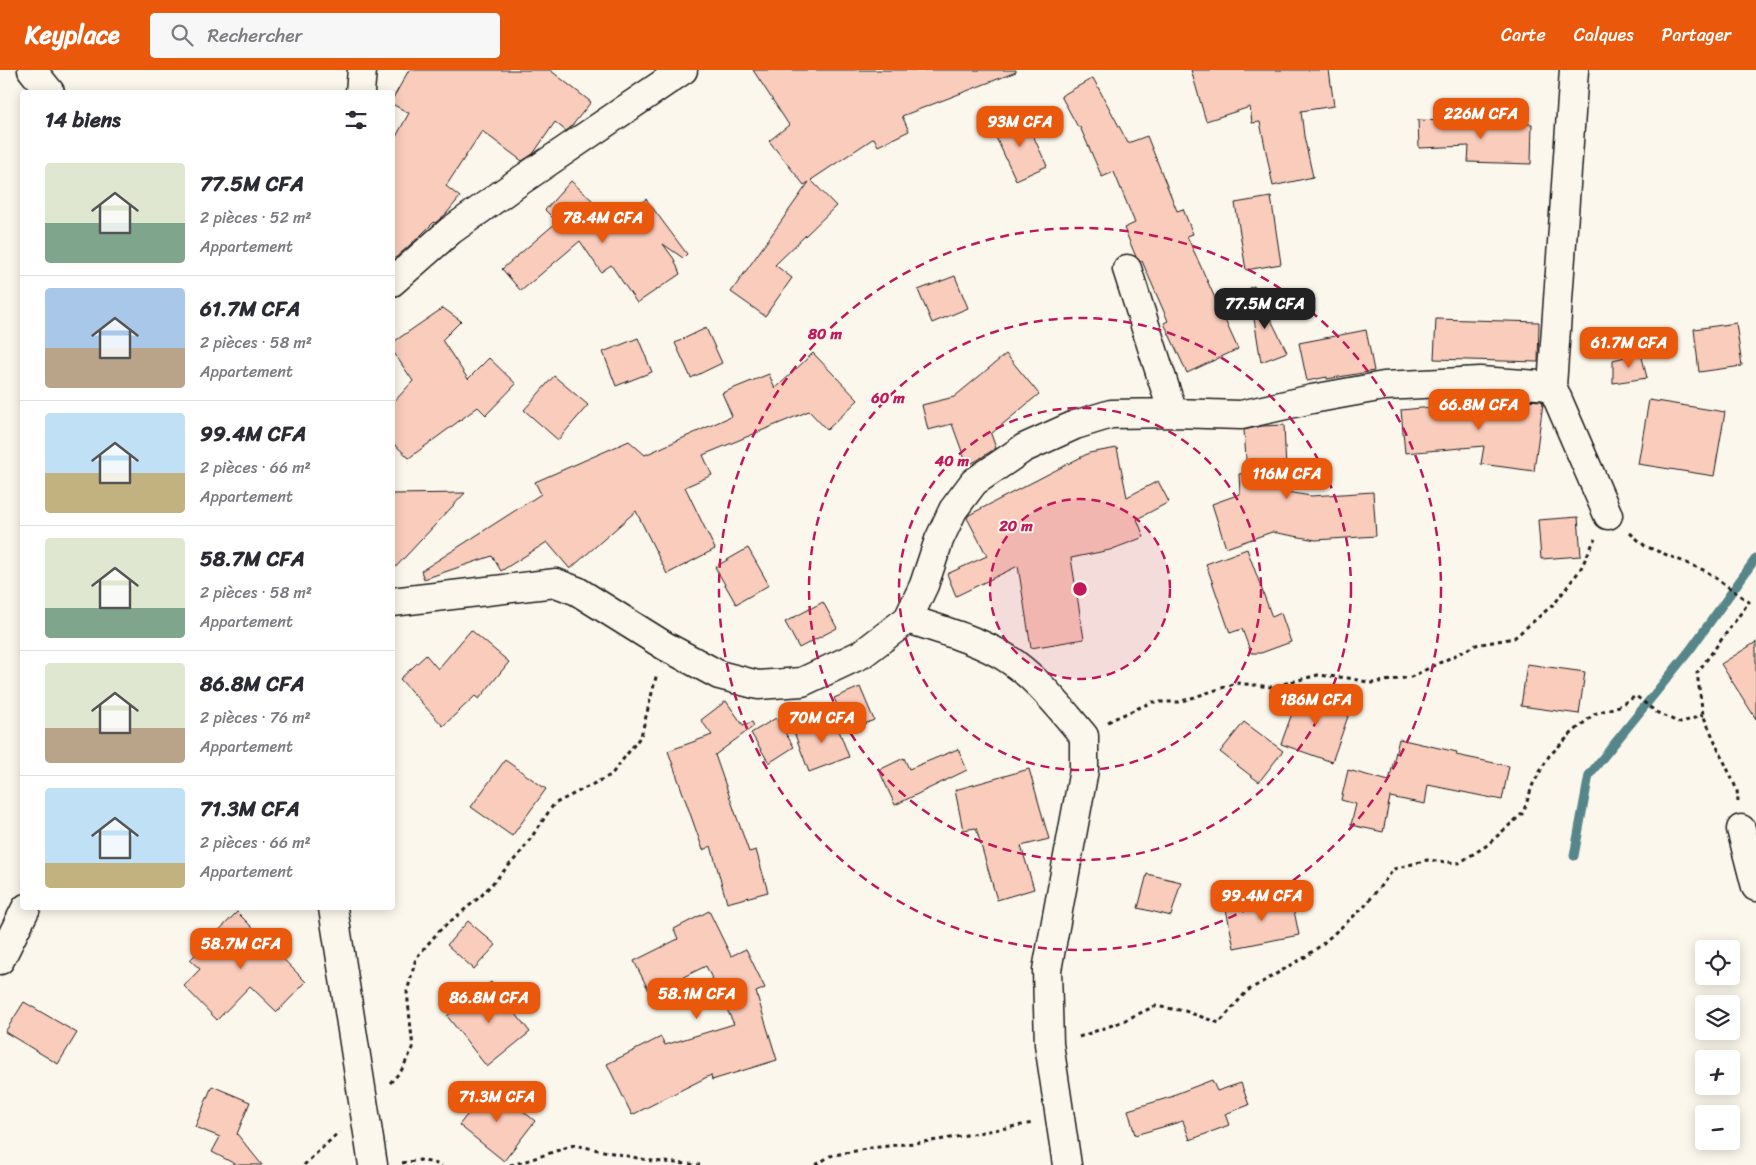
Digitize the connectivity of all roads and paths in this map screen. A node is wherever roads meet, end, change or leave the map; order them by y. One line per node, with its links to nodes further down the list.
1 (32, 70): 5 (street)
2 (362, 70): 6 (street)
3 (683, 70): 8 (street)
4 (1574, 70): 9 (street)
5 (48, 90)
6 (360, 90)
7 (1127, 269): 10 (street)
8 (395, 279)
9 (1552, 386): 10 (street); 11 (street)
10 (1172, 413): 13 (street)
11 (1608, 515): 15 (path); 16 (path)
12 (395, 602): 14 (street)
13 (908, 619): 14 (street); 16 (street)
14 (665, 646): 23 (path)
15 (1703, 715): 17 (path); 22 (path)
16 (1084, 736): 22 (street)
17 (1741, 829): 18 (street)
18 (1756, 887)
19 (25, 910): 21 (street)
20 (332, 910): 23 (street)
21 (0, 960)
22 (1049, 1044): 24 (street)
23 (364, 1111): 25 (path); 26 (street)
24 (1060, 1124): 31 (path); 32 (street)
25 (304, 1165)
26 (373, 1165)
27 (394, 1165): 28 (path)
28 (442, 1165)
29 (510, 1165): 30 (path)
30 (700, 1165)
31 (816, 1165)
32 (1067, 1165)

